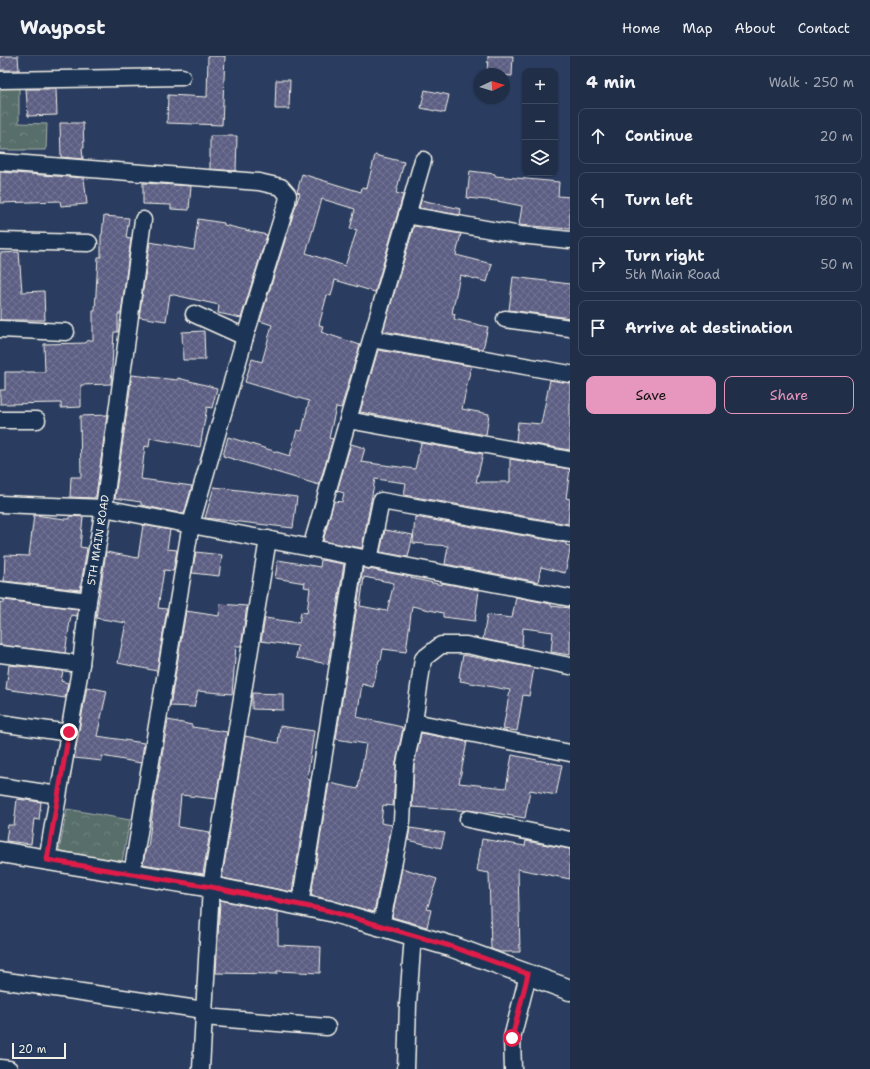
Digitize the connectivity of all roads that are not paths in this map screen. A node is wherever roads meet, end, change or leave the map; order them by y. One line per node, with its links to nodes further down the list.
1 (182, 78): 2 (street)
2 (0, 80)
3 (423, 160): 5 (street)
4 (0, 162): 15 (street)
5 (407, 215): 8 (street); 16 (street)
6 (143, 220): 23 (street, 5TH MAIN ROAD)
7 (0, 240): 9 (street)
8 (570, 240)
9 (89, 243)
10 (194, 314): 15 (street)
11 (505, 319): 12 (street)
12 (570, 328)
13 (0, 329): 14 (street)
14 (66, 332)
15 (245, 337): 24 (street)
16 (372, 339): 17 (street); 20 (street)
17 (570, 374)
18 (0, 420): 19 (street)
19 (37, 420)
20 (348, 420): 21 (street); 27 (street)
21 (570, 460)
22 (0, 504): 23 (street)
23 (104, 508): 24 (street); 31 (street, 5TH MAIN ROAD)
24 (192, 524): 26 (street); 45 (street)
25 (570, 534): 28 (street)
26 (268, 539): 27 (street); 46 (street)
27 (311, 548): 28 (street)
28 (362, 559): 30 (street); 47 (street)
29 (0, 590): 31 (street)
30 (570, 598)
31 (88, 601): 33 (street, 5TH MAIN ROAD)
32 (0, 654): 33 (street)
33 (81, 664): 37 (street, 5TH MAIN ROAD)
34 (570, 666): 35 (street)
35 (414, 722): 38 (street); 48 (street)
36 (0, 723): 37 (street)
37 (69, 732): 40 (street, 5TH MAIN ROAD)
38 (570, 754)
39 (0, 786): 40 (street)
40 (58, 795): 44 (street, 5TH MAIN ROAD)
41 (468, 818): 42 (street)
42 (570, 840)
43 (0, 852): 44 (street)
44 (47, 860): 45 (street)
45 (132, 874): 46 (street)
46 (211, 887): 47 (street); 53 (street)
47 (300, 905): 48 (street)
48 (380, 926): 49 (street)
49 (413, 935): 50 (street); 58 (street)
50 (528, 974): 52 (street); 59 (street)
51 (0, 980): 53 (street)
52 (570, 990)
53 (204, 1014): 54 (street); 57 (street)
54 (327, 1027)
55 (0, 1068): 56 (street)
56 (9, 1069)
57 (201, 1069)
58 (406, 1069)
59 (513, 1069)

